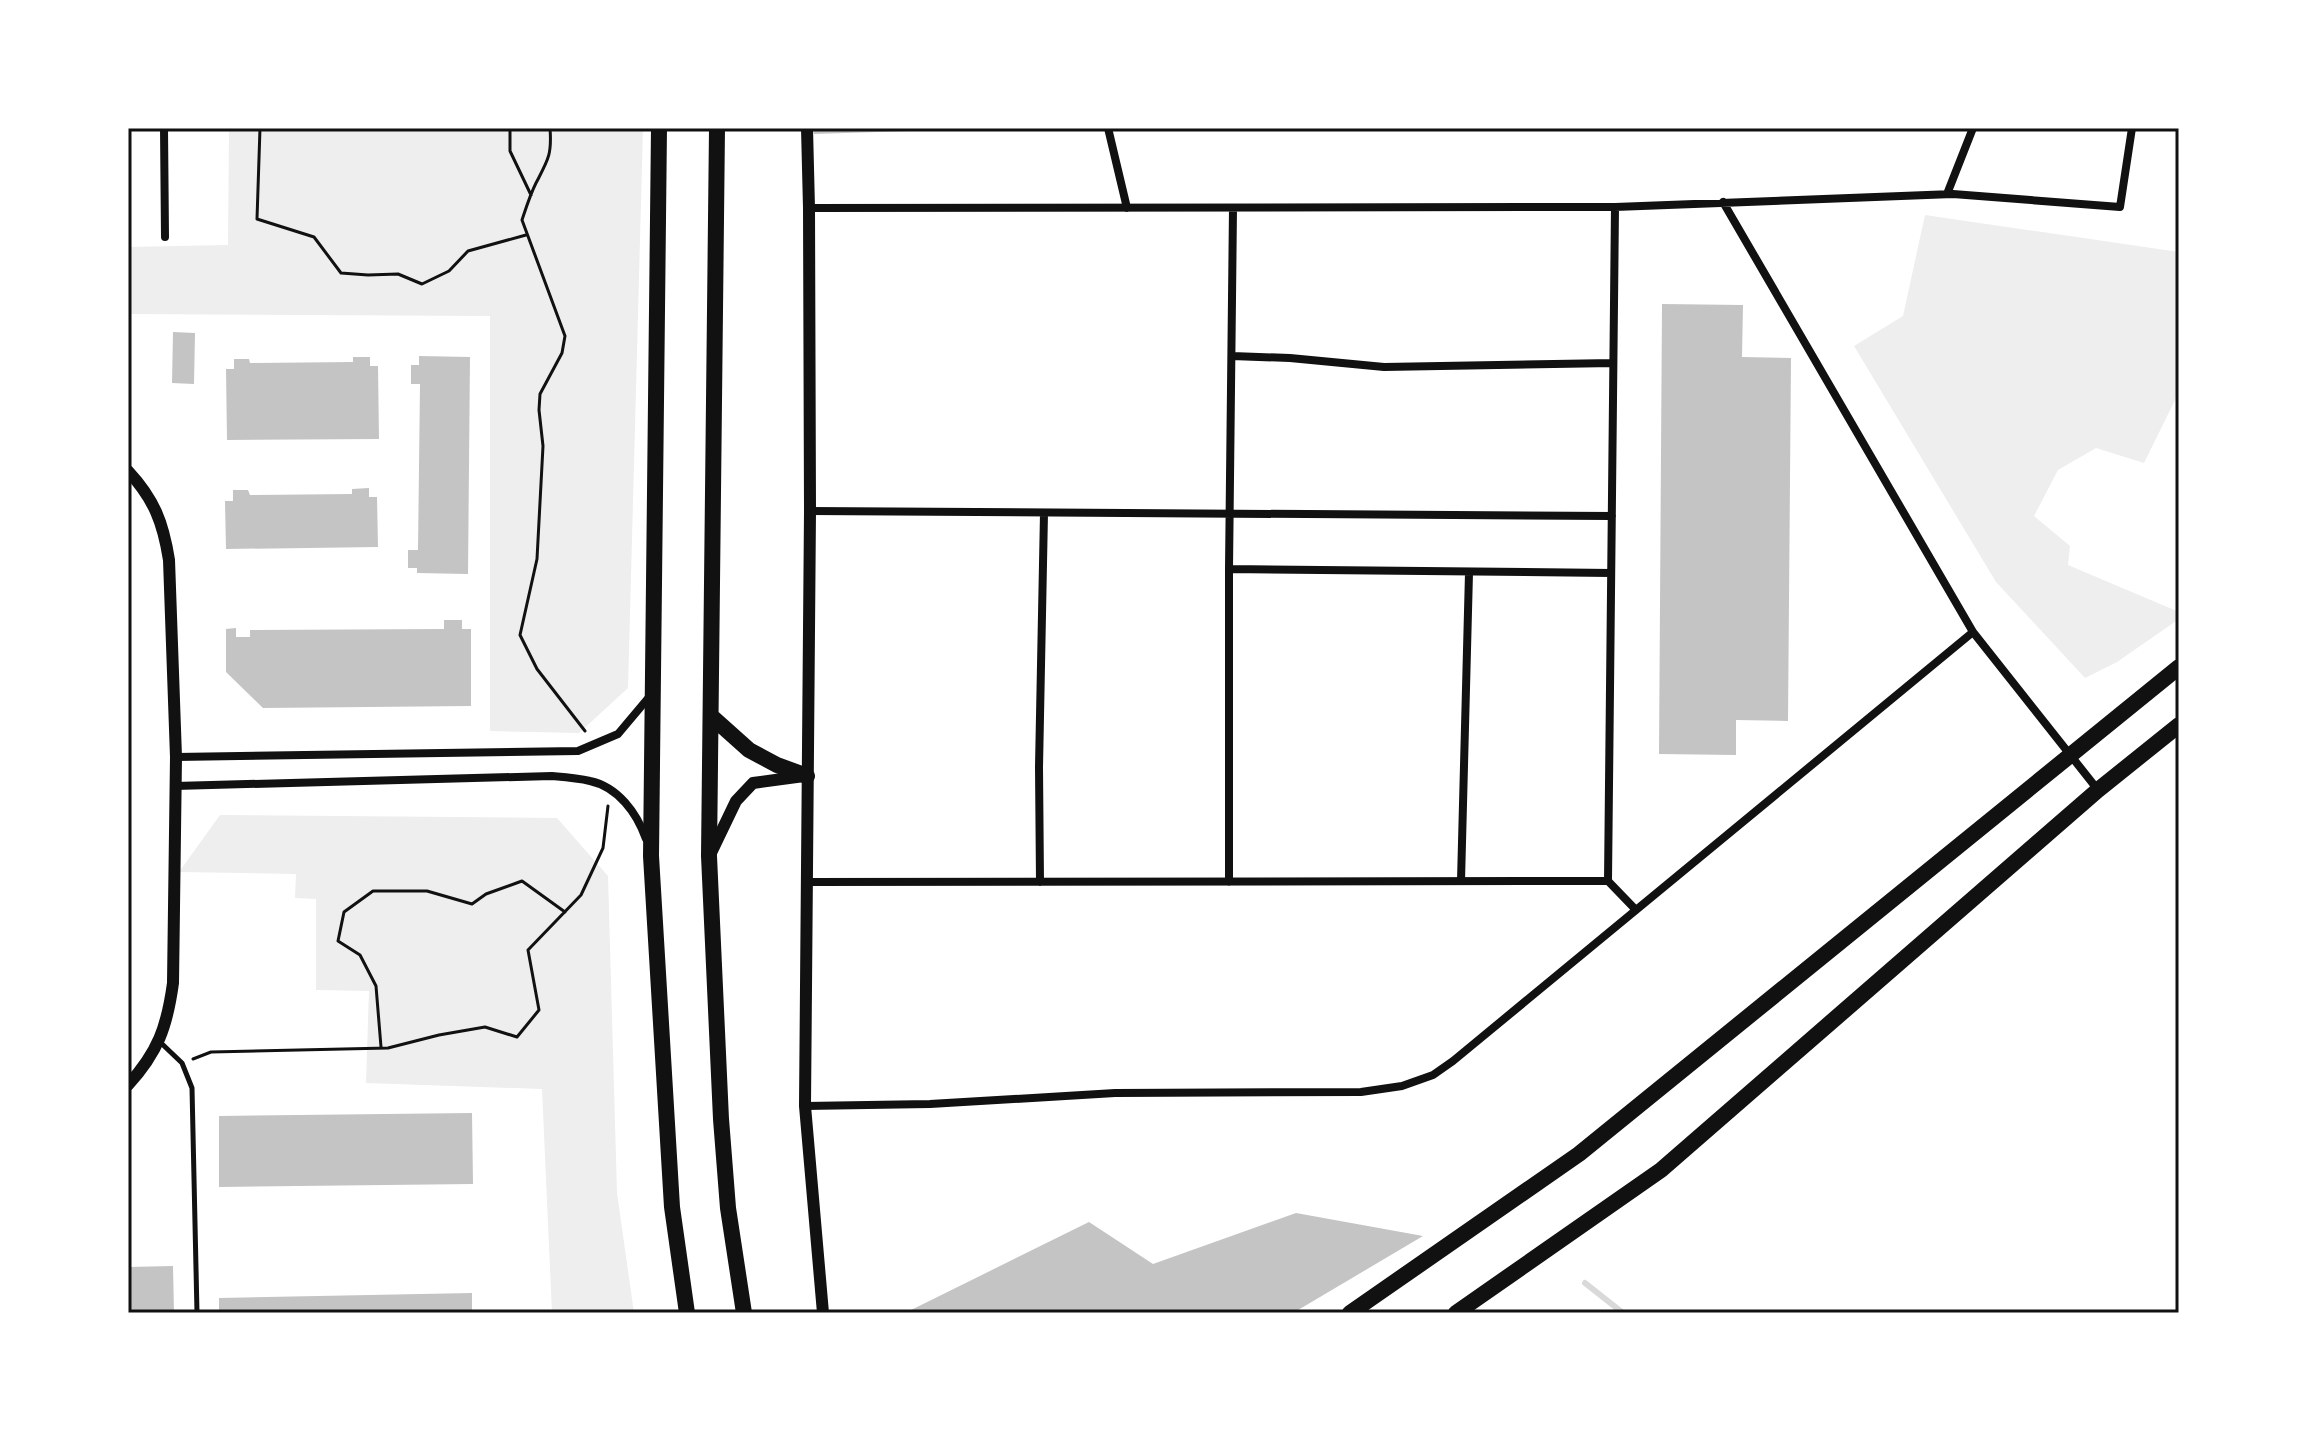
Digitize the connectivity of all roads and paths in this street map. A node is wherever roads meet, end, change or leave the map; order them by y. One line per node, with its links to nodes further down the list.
1 (164, 128): 19 (street)
2 (260, 128): 18 (path)
3 (510, 128): 12 (path)
4 (550, 128): 12 (path)
5 (659, 128): 32 (main road)
6 (717, 128): 33 (main road)
7 (807, 128): 15 (street)
8 (1108, 128): 16 (street)
9 (1973, 128): 11 (street)
10 (2132, 128): 11 (street)
11 (1947, 194): 13 (street)
12 (531, 196): 18 (path)
13 (1723, 202): 14 (street); 30 (street)
14 (1615, 207): 17 (street); 21 (street)
15 (809, 208): 16 (street); 23 (street)
16 (1127, 208): 17 (street)
17 (1233, 208): 20 (street)
18 (527, 235): 35 (path)
19 (165, 237)
20 (1232, 356): 21 (street); 25 (street)
21 (1613, 363): 26 (street)
22 (128, 471): 37 (street)
23 (810, 511): 24 (street); 38 (street)
24 (1044, 513): 25 (street); 47 (street)
25 (1231, 514): 26 (street); 27 (street)
26 (1612, 516): 29 (street)
27 (1229, 569): 28 (street); 48 (street)
28 (1469, 573): 29 (street); 44 (street)
29 (1611, 573): 45 (street)
30 (1973, 632): 36 (street); 49 (street)
31 (2179, 667): 36 (main road)
32 (653, 693): 35 (street); 42 (main road)
33 (711, 716): 38 (main road); 43 (main road)
34 (2179, 725): 40 (main road)
35 (595, 744): 37 (street)
36 (2070, 755): 40 (street); 60 (main road)
37 (176, 757): 39 (street)
38 (807, 776): 43 (street); 46 (street)
39 (175, 786): 42 (street); 51 (street)
40 (2098, 790): 61 (main road)
41 (608, 803): 50 (path)
42 (651, 856): 57 (main road)
43 (709, 856): 58 (main road)
44 (1461, 881): 45 (street); 48 (street)
45 (1608, 881): 49 (street)
46 (806, 882): 47 (street); 55 (street)
47 (1040, 882): 48 (street)
48 (1229, 882)
49 (1636, 910): 55 (street)
50 (565, 912): 52 (path); 52 (path)
51 (160, 1042): 53 (lane); 54 (street)
52 (381, 1048): 53 (path)
53 (182, 1063): 56 (lane)
54 (128, 1085)
55 (805, 1106): 59 (street)
56 (197, 1313)
57 (687, 1313)
58 (744, 1313)
59 (823, 1313)
60 (1350, 1313)
61 (1456, 1313)

